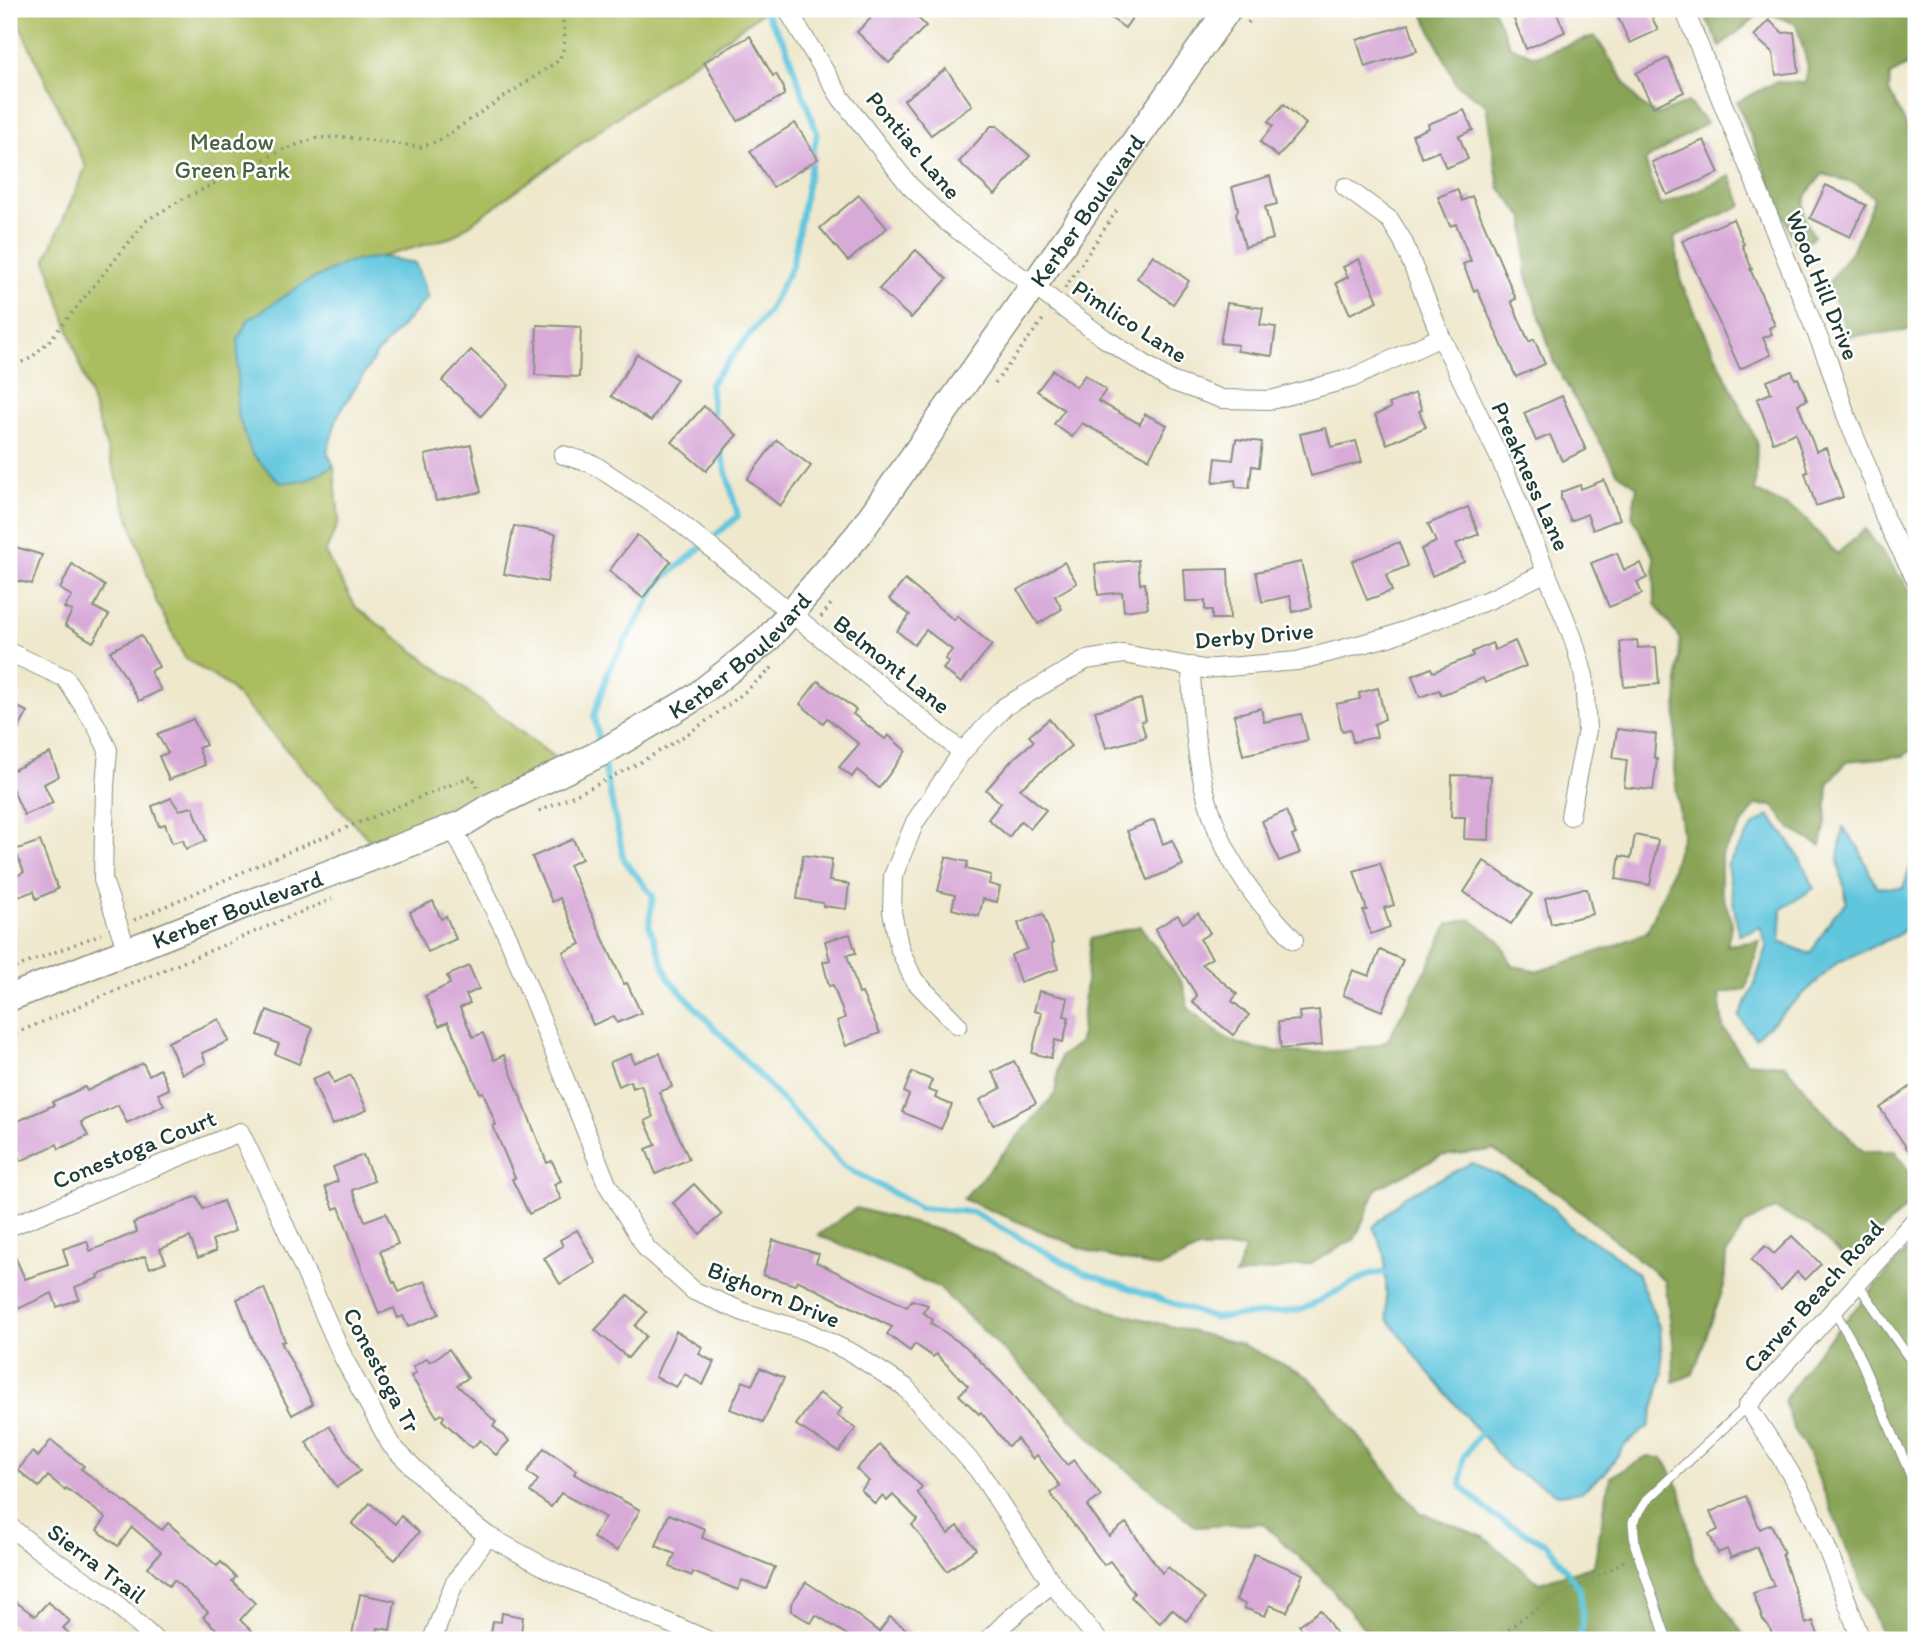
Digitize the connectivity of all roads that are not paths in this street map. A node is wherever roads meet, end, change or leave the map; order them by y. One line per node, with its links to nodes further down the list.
1 (787, 9): 5 (street, Pontiac Lane)
2 (1684, 9): 9 (street, Wood Hill Drive)
3 (1236, 19): 5 (street, Kerber Boulevard)
4 (1345, 187): 6 (street, Preakness Lane)
5 (1033, 286): 6 (street, Pimlico Lane); 10 (street, Kerber Boulevard)
6 (1441, 337): 8 (street, Preakness Lane)
7 (563, 455): 10 (street, Belmont Lane)
8 (1547, 572): 12 (street, Derby Drive); 14 (street, Preakness Lane)
9 (1915, 580)
10 (801, 623): 13 (street, Belmont Lane); 15 (street, Kerber Boulevard)
11 (9, 652): 16 (street)
12 (1191, 666): 13 (street, Derby Drive); 17 (street)
13 (962, 752): 19 (street, Derby Drive)
14 (1570, 816)
15 (453, 828): 16 (street, Kerber Boulevard); 30 (street, Bighorn Drive)
16 (122, 939): 18 (street, Kerber Boulevard)
17 (1294, 940)
18 (9, 998)
19 (958, 1025)
20 (240, 1132): 22 (street, Conestoga Court); 29 (street, Conestoga Tr)
21 (1916, 1219): 23 (street, Carver Beach Road)
22 (9, 1227)
23 (1858, 1284): 24 (street, Carver Beach Road); 25 (lane)
24 (1834, 1310): 26 (street, Carver Beach Road); 27 (lane)
25 (1916, 1367)
26 (1747, 1406): 36 (lane); 37 (street)
27 (1916, 1487)
28 (9, 1526): 31 (street, Sierra Trail)
29 (488, 1536): 32 (street); 33 (street, Conestoga Tr)
30 (1052, 1583): 34 (street); 35 (street, Bighorn Drive)
31 (155, 1640)
32 (432, 1640)
33 (707, 1640)
34 (988, 1640)
35 (1098, 1640)
36 (1667, 1640)
37 (1861, 1640)

